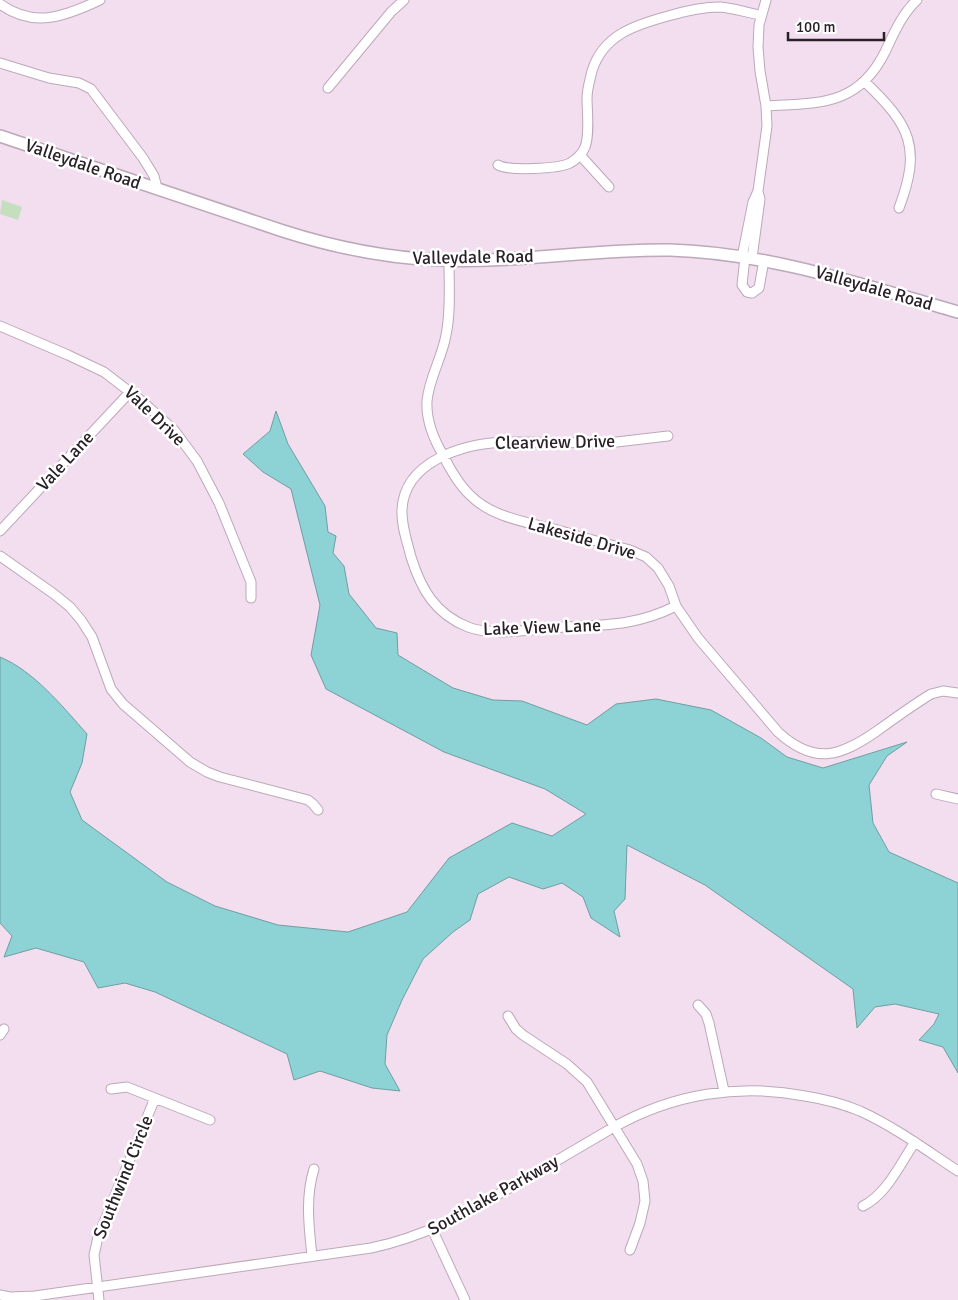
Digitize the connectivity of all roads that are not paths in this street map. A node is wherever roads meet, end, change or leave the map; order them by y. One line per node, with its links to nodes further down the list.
1 (100, 0): 5 (street)
2 (404, 0): 9 (street)
3 (766, 0): 6 (street)
4 (917, 0): 8 (street)
5 (0, 4)
6 (761, 16): 10 (street); 12 (street)
7 (0, 63): 15 (street)
8 (865, 82): 10 (street); 16 (street)
9 (328, 88)
10 (766, 106): 17 (street)
11 (0, 136): 15 (main road, Valleydale Road)
12 (580, 155): 13 (street); 14 (street)
13 (498, 164)
14 (609, 187)
15 (157, 188): 18 (main road, Valleydale Road)
16 (899, 208)
17 (746, 257): 18 (main road, Valleydale Road); 19 (main road, Valleydale Road); 19 (street)
18 (449, 260): 24 (street, Lakeside Drive)
19 (764, 260): 20 (main road, Valleydale Road)
20 (958, 312)
21 (0, 326): 22 (street, Vale Drive)
22 (130, 392): 25 (street, Vale Lane); 27 (street, Vale Drive)
23 (668, 436): 24 (street, Clearview Drive)
24 (444, 457): 28 (street, Lakeside Drive); 28 (street, Lake View Lane)
25 (0, 531)
26 (0, 556): 32 (street)
27 (250, 598)
28 (676, 606): 29 (street, Lakeside Drive)
29 (958, 693)
30 (936, 794): 31 (street)
31 (958, 799)
32 (318, 810)
33 (698, 1005): 36 (street)
34 (508, 1016): 39 (street)
35 (111, 1089): 37 (street, Southwind Circle)
36 (724, 1091): 39 (street, Southlake Parkway); 40 (street, Southlake Parkway)
37 (155, 1098): 38 (street, Southwind Circle); 47 (street, Southwind Circle)
38 (210, 1120)
39 (614, 1127): 44 (street, Southlake Parkway); 45 (street)
40 (915, 1142): 42 (street, Southlake Parkway); 43 (street)
41 (314, 1169): 46 (street)
42 (958, 1171)
43 (863, 1206)
44 (432, 1229): 46 (street, Southlake Parkway); 50 (street)
45 (630, 1250)
46 (312, 1256): 47 (street, Southlake Parkway)
47 (97, 1287): 48 (street, Southlake Parkway); 49 (street, Southwind Circle)
48 (0, 1295)
49 (99, 1300)
50 (465, 1300)

